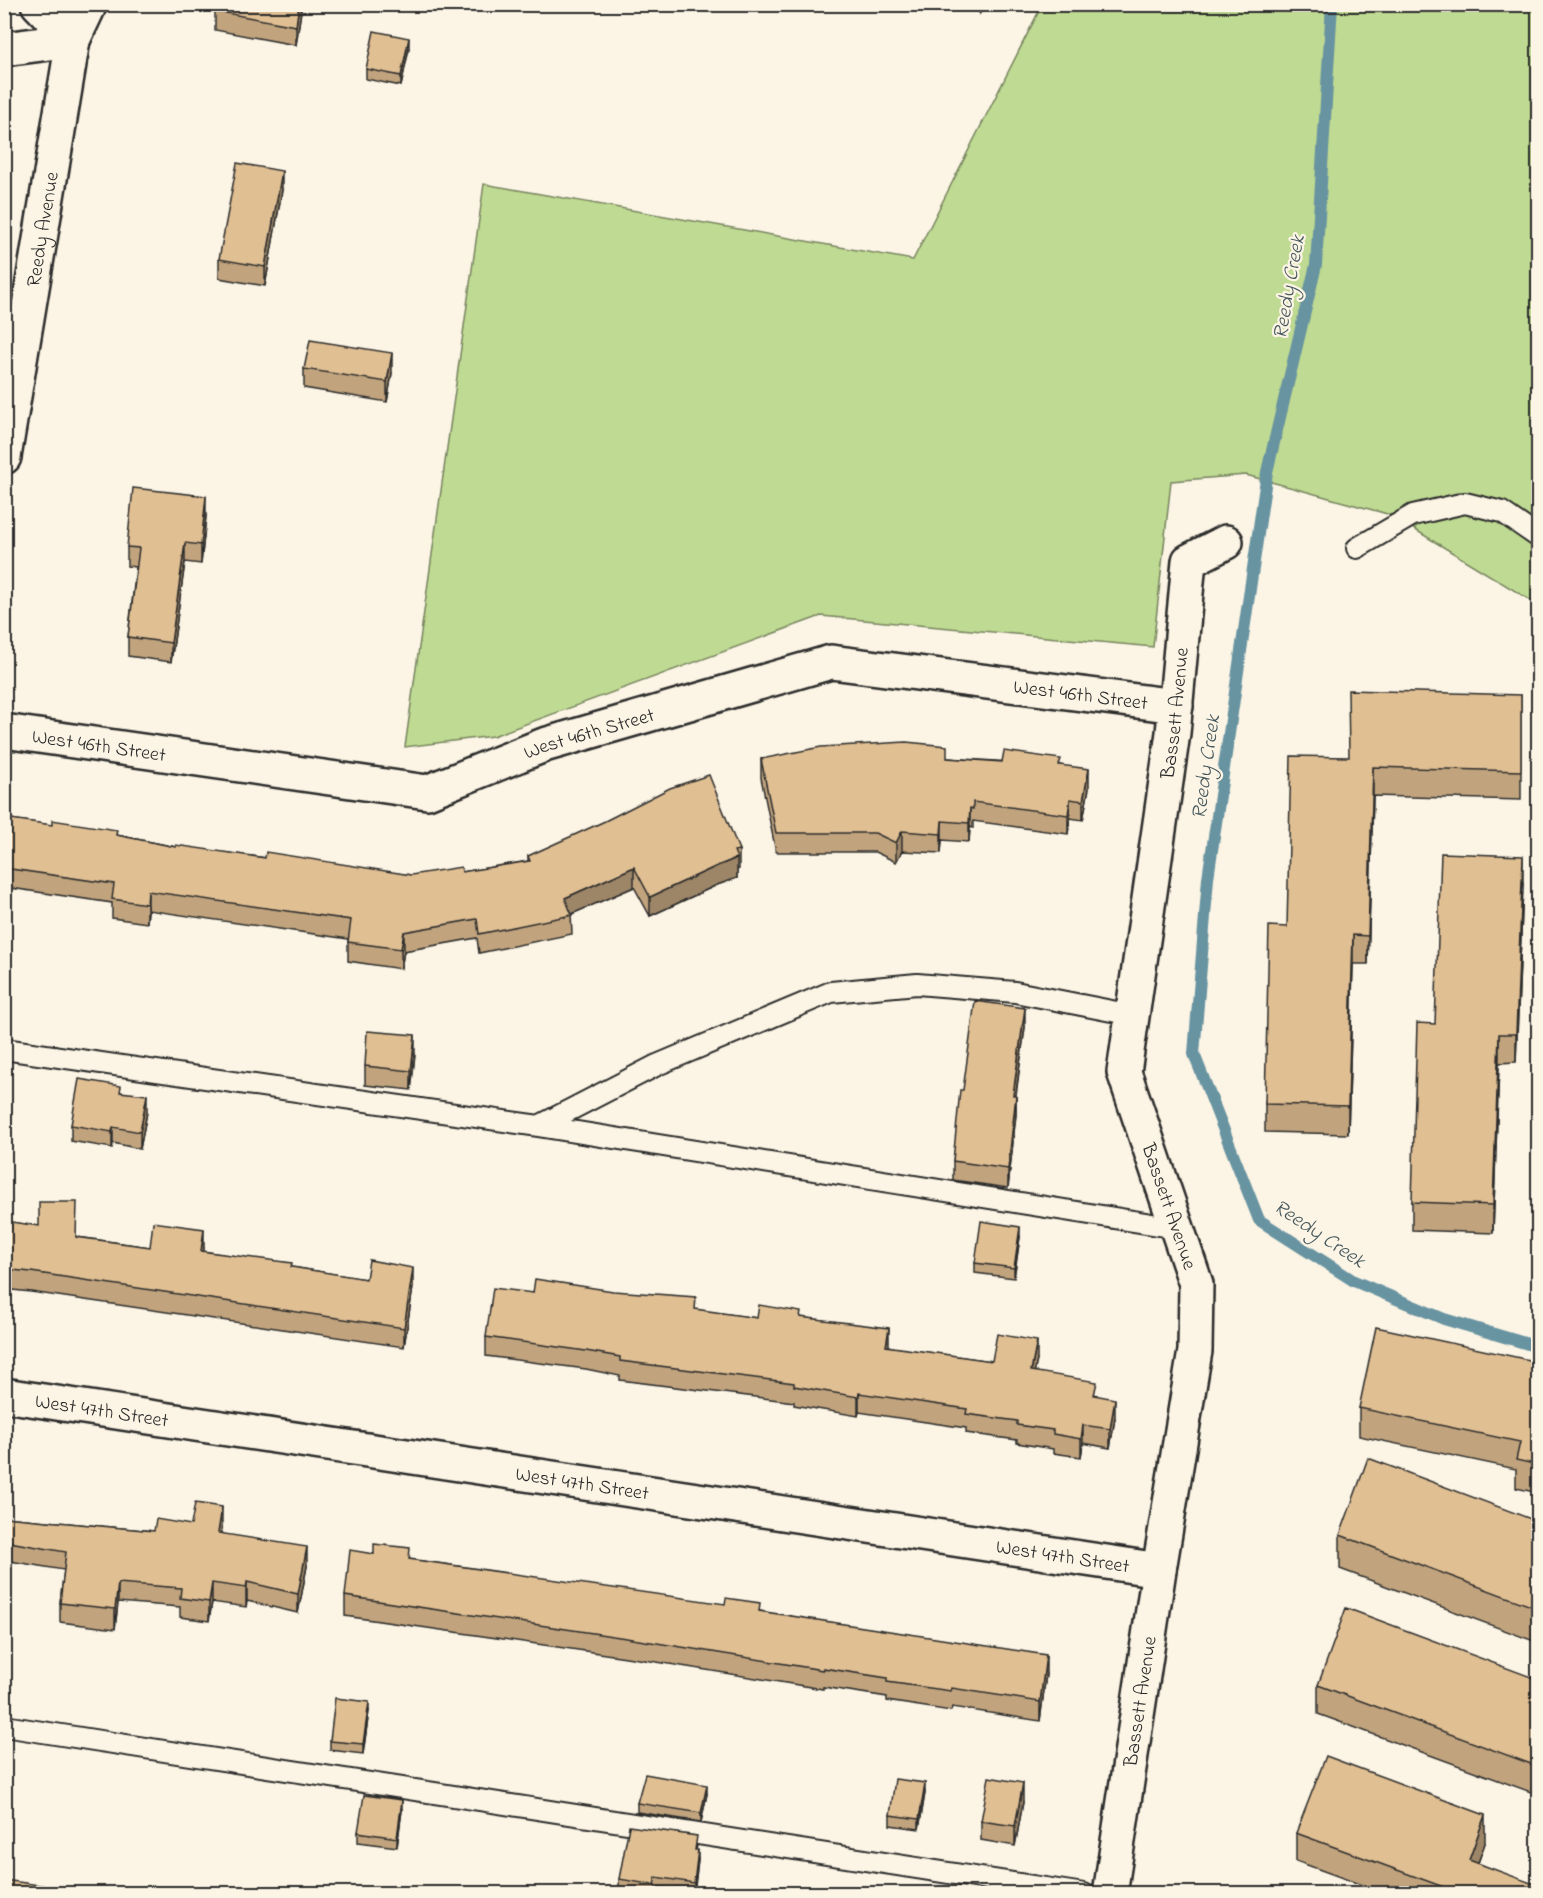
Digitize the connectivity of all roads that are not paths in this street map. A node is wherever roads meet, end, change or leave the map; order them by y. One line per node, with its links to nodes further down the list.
1 (38, 4): 3 (street)
2 (90, 4): 3 (street, Reedy Avenue)
3 (73, 40): 4 (street); 5 (street, Reedy Avenue)
4 (4, 48)
5 (8, 400): 6 (street, Reedy Avenue)
6 (4, 457)
7 (1539, 537): 9 (lane)
8 (1226, 542): 10 (street, Bassett Avenue)
9 (1357, 548)
10 (1176, 706): 11 (street, West 46th Street); 12 (street, Bassett Avenue)
11 (4, 732)
12 (1132, 1015): 14 (lane); 15 (street, Bassett Avenue)
13 (4, 1049): 14 (lane)
14 (540, 1126): 15 (lane)
15 (1177, 1228): 17 (street, Bassett Avenue)
16 (4, 1395): 17 (street, West 47th Street)
17 (1159, 1570): 20 (street, Bassett Avenue)
18 (4, 1726): 19 (lane)
19 (1084, 1893)
20 (1110, 1893)

